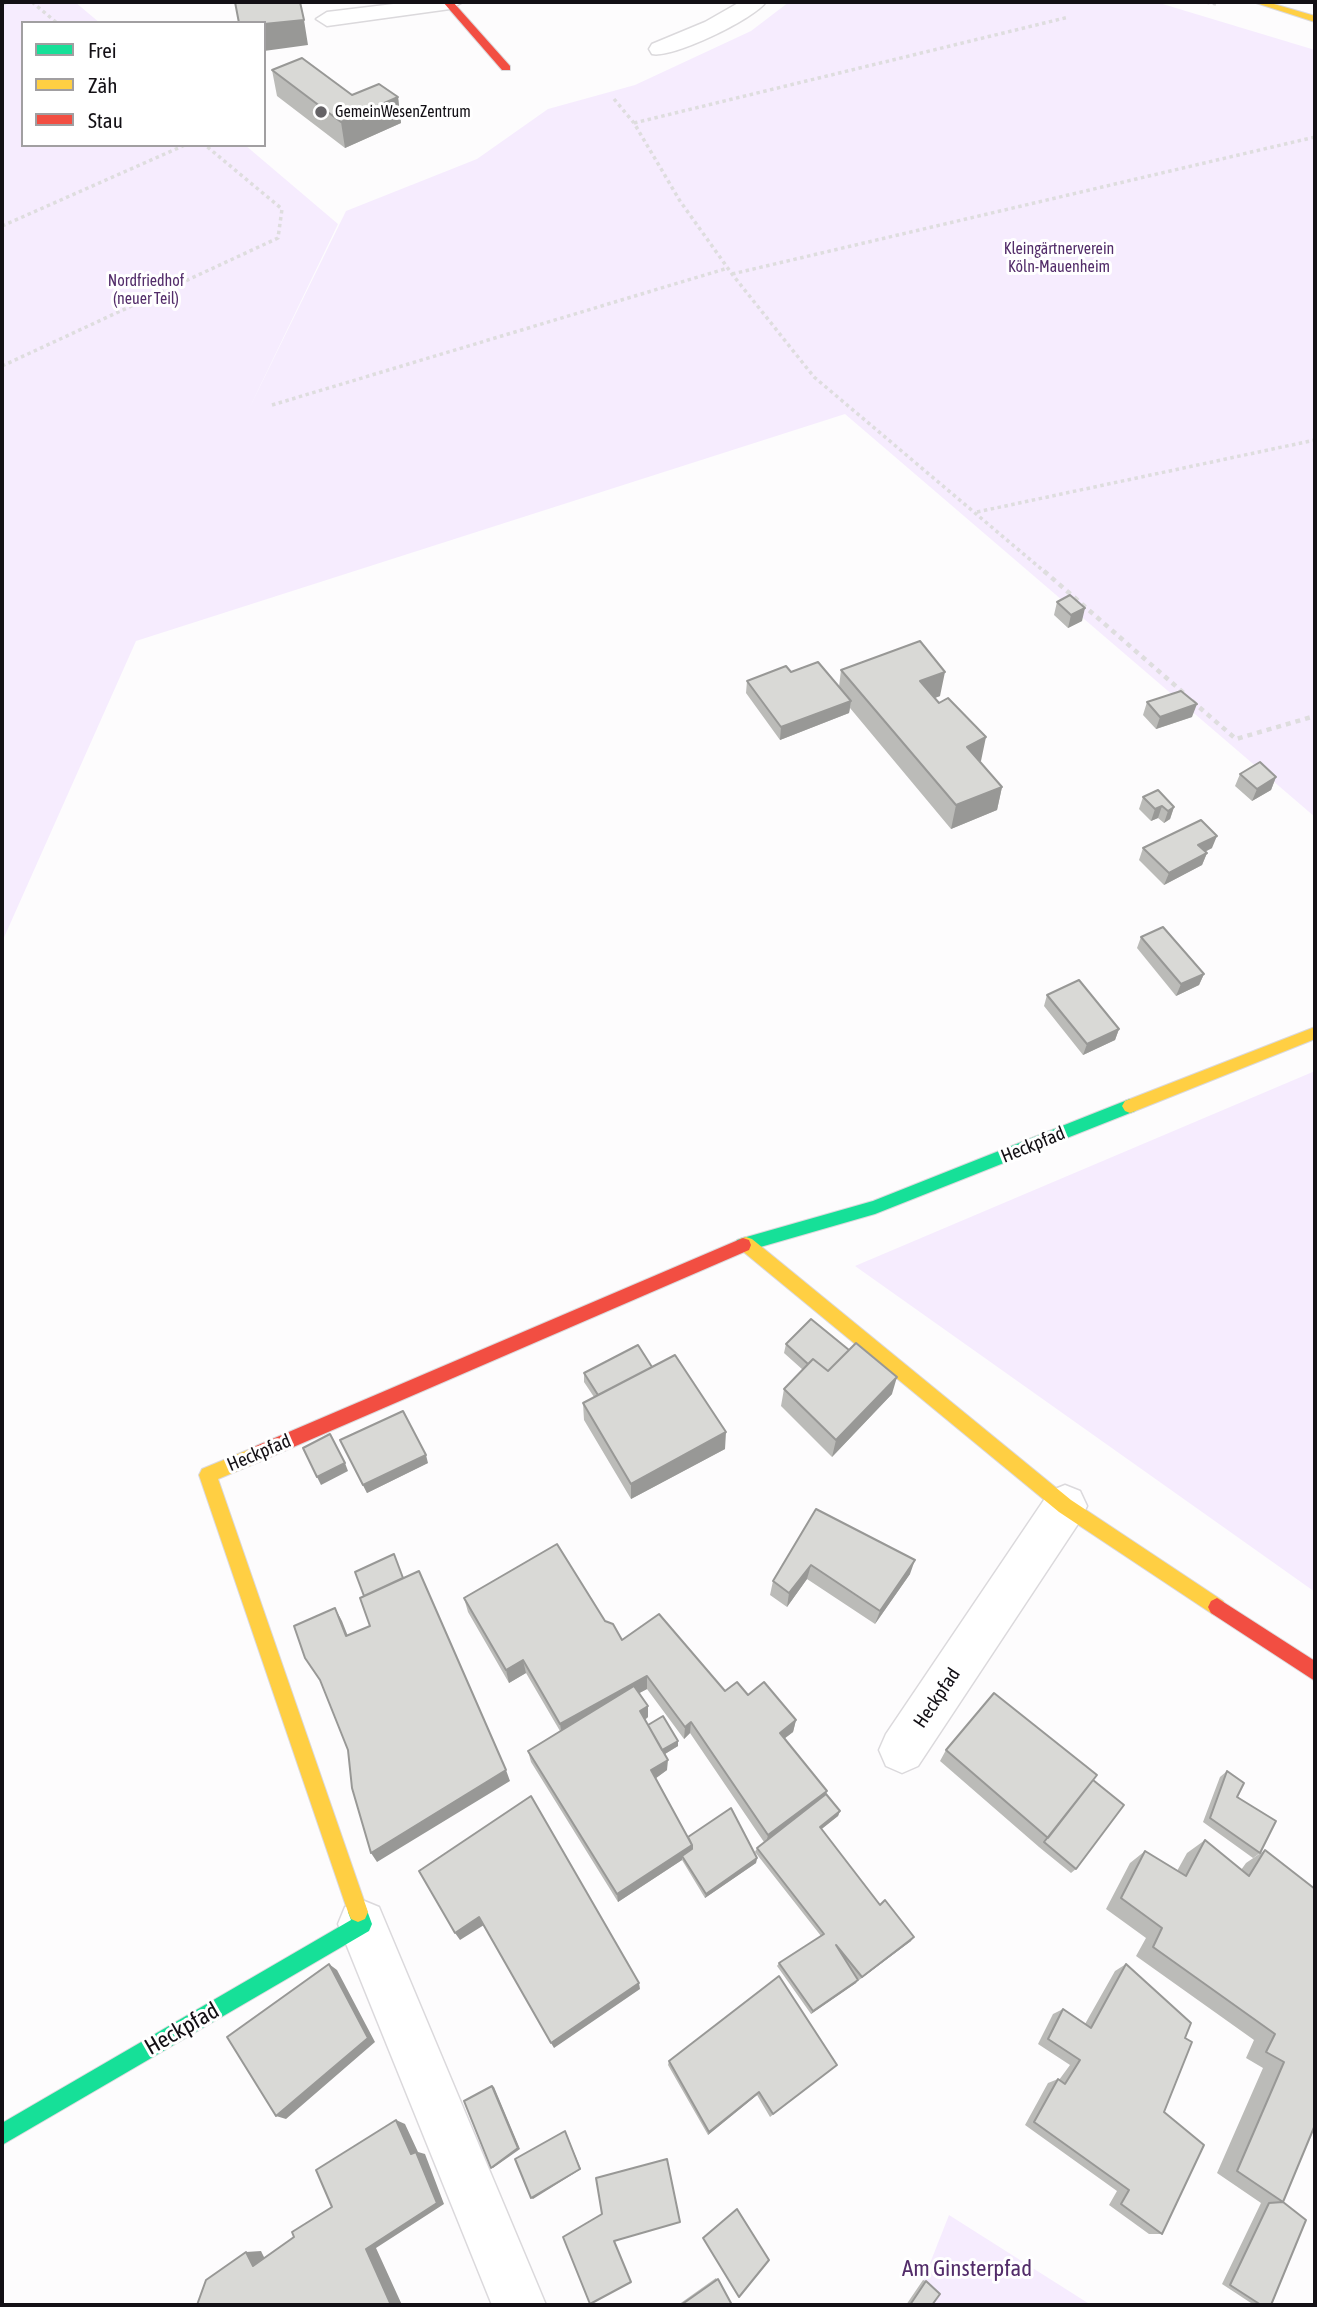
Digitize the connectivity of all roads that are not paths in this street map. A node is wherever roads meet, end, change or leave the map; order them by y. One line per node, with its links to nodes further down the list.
1 (755, 2): 6 (lane)
2 (1258, 2): 5 (street)
3 (449, 3): 4 (lane); 7 (street)
4 (327, 19)
5 (1315, 19)
6 (660, 50)
7 (506, 68)
8 (1315, 1032): 9 (street, Heckpfad)
9 (746, 1244): 10 (street); 13 (street, Heckpfad)
10 (1065, 1506): 11 (street); 12 (street, Heckpfad)
11 (1315, 1672)
12 (902, 1750)
13 (362, 1923): 14 (street, Heckpfad); 15 (street, Heckpfad)
14 (2, 2135)
15 (519, 2305)

